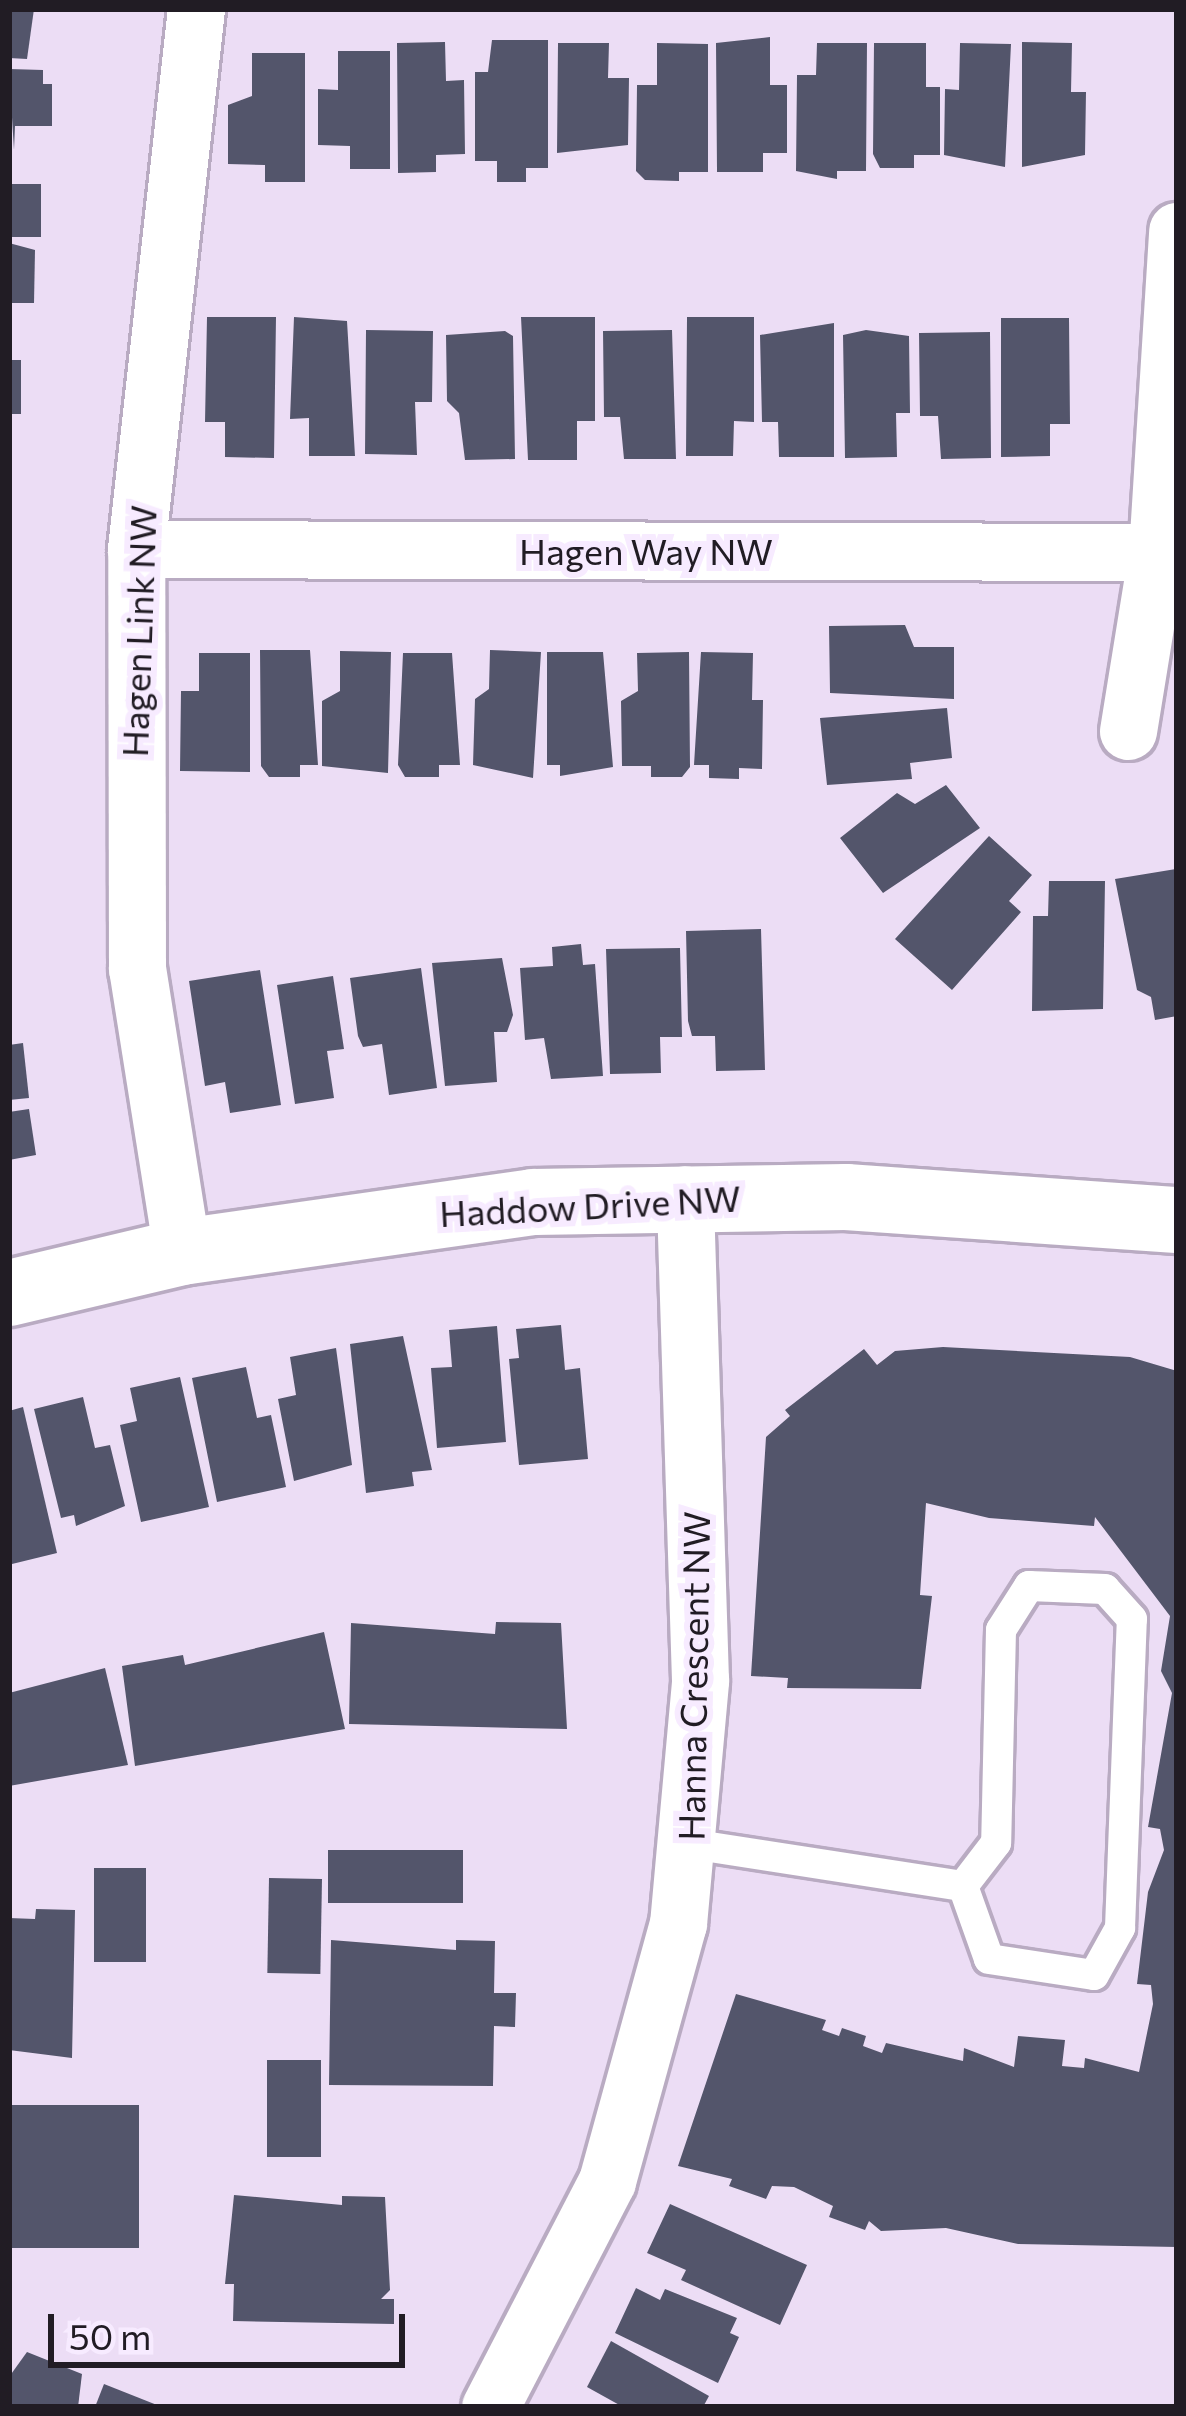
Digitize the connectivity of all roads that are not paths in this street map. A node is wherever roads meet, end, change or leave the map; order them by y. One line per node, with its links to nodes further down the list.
1 (196, 9): 3 (street, Hagen Link NW)
2 (1177, 231): 4 (street)
3 (136, 549): 4 (street, Hagen Way NW); 8 (street, Hagen Link NW)
4 (1157, 552): 5 (street)
5 (1128, 730)
6 (685, 1194): 7 (street, Haddow Drive NW); 8 (street, Haddow Drive NW); 10 (street, Hanna Crescent NW)
7 (1177, 1220)
8 (182, 1252): 9 (street, Haddow Drive NW)
9 (9, 1293)
10 (691, 1844): 11 (lane); 12 (street, Hanna Crescent NW)
11 (963, 1886): 11 (lane)
12 (490, 2407)

